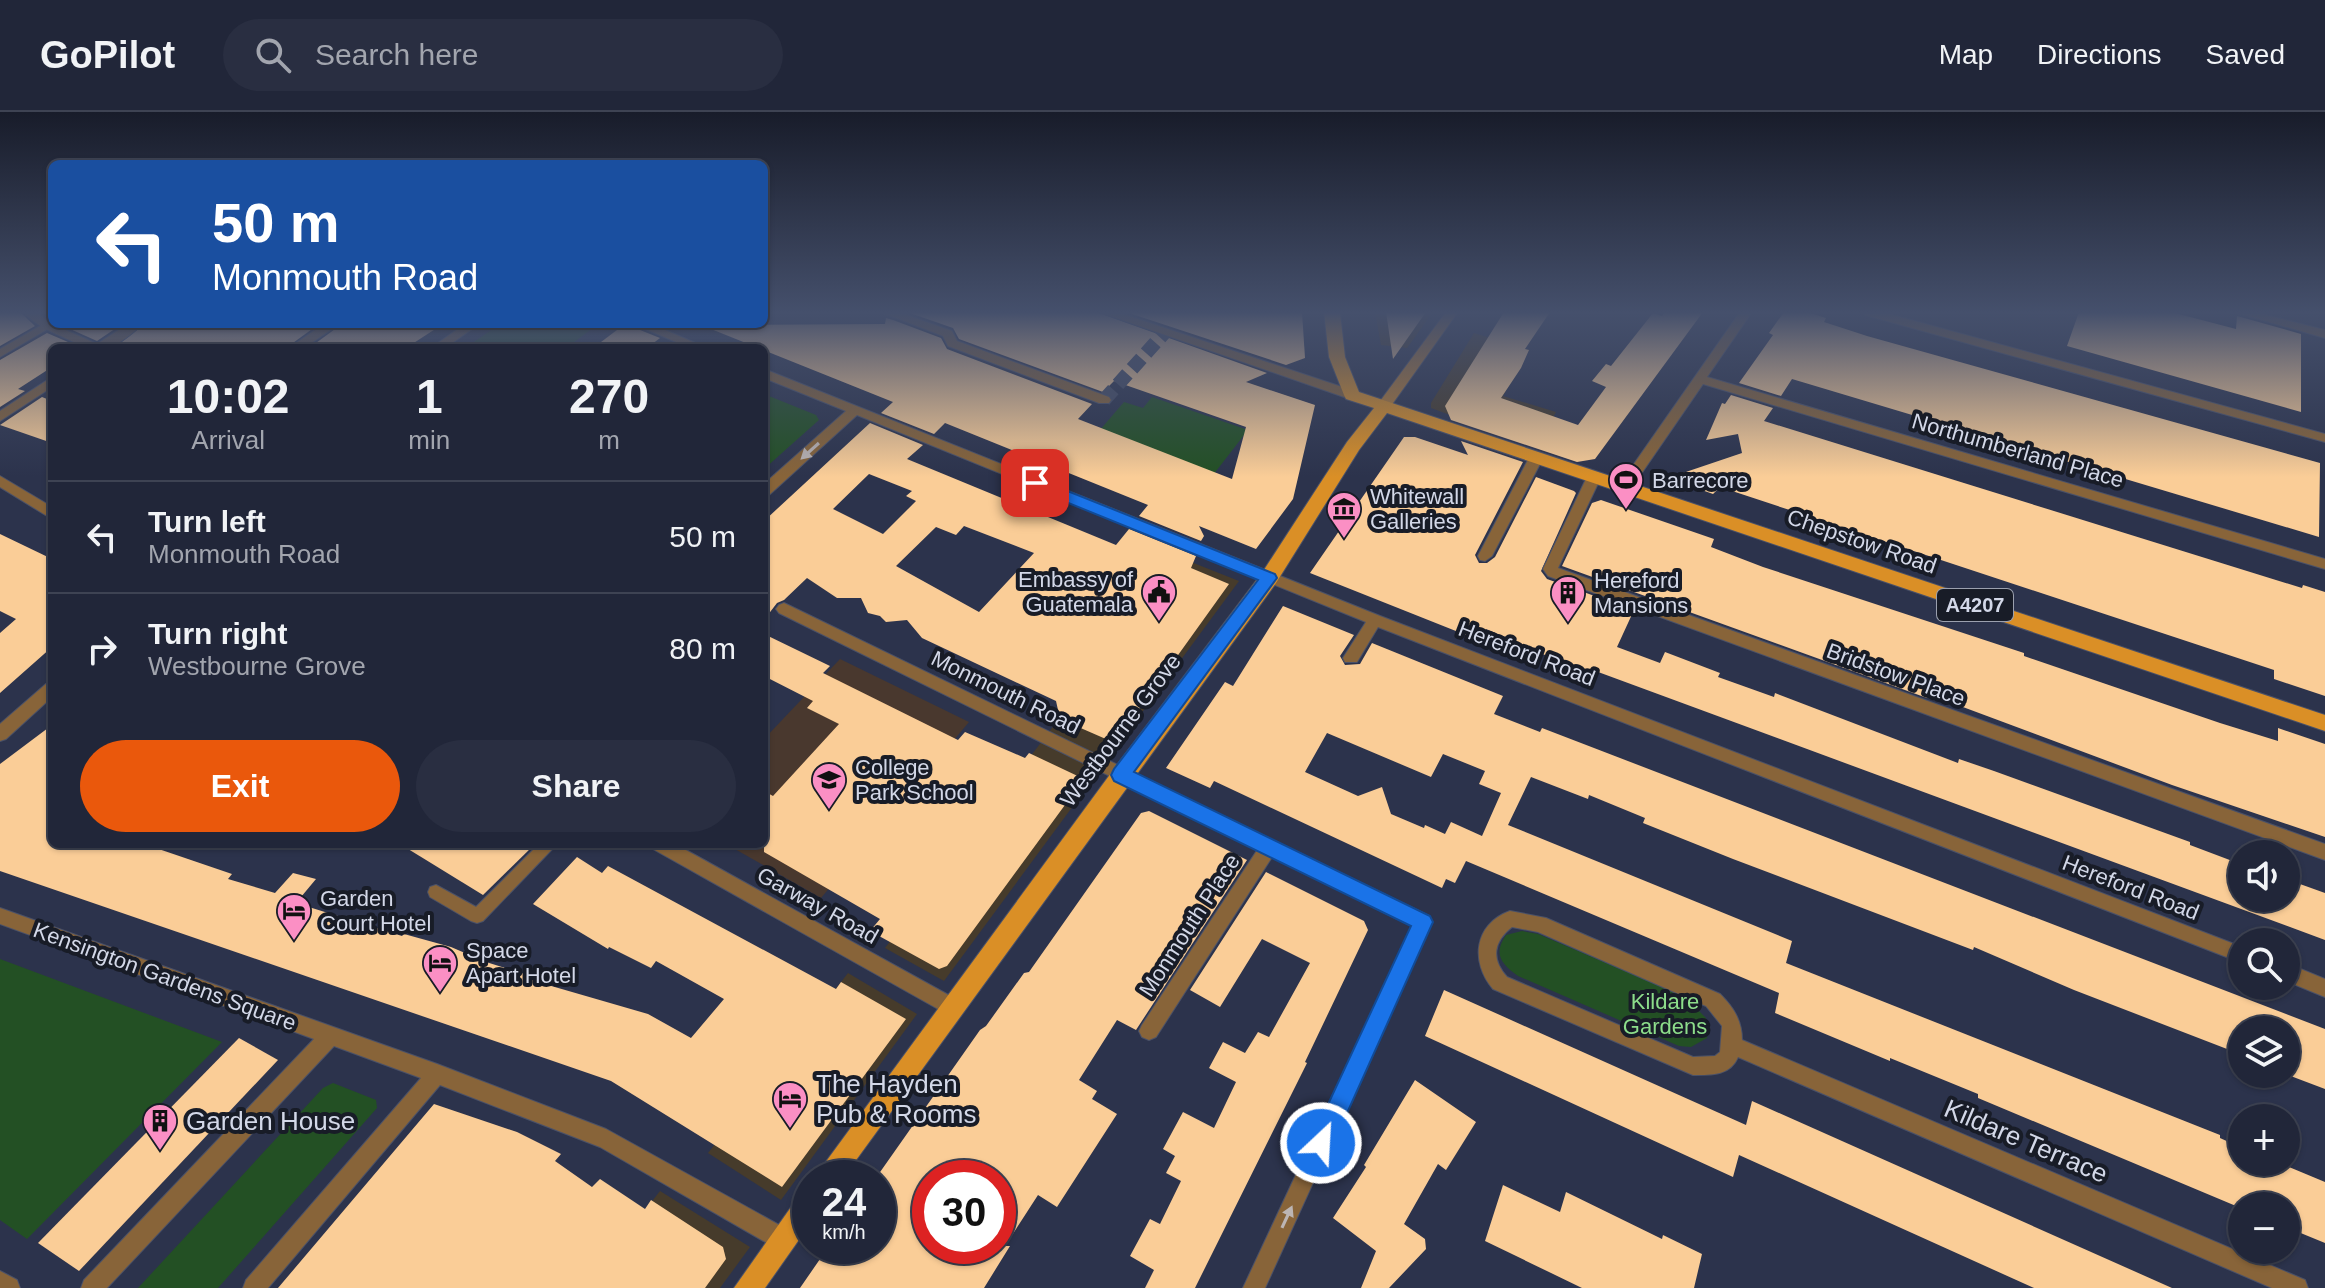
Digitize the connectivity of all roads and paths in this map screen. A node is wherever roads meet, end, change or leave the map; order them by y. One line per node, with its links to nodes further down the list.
1 (1016, 367): 11 (street)
2 (1268, 367): 10 (street)
3 (1341, 367): 10 (main road)
4 (1412, 367): 12 (street, Westbourne Grove)
5 (1708, 367): 8 (street)
6 (2068, 367): 15 (street)
7 (768, 375): 13 (street, Hereford Road)
8 (1699, 379): 19 (street); 23 (street, Northumberland Place)
9 (48, 384): 14 (street)
10 (1352, 395): 12 (main road, Chepstow Road)
11 (1104, 400)
12 (1383, 407): 16 (main road, Chepstow Road / A4207); 24 (main road, Westbourne Grove)
13 (855, 410): 20 (street, one-way to 20); 24 (street, Hereford Road)
14 (0, 417)
15 (2325, 438)
16 (1536, 458): 17 (main road, Chepstow Road / A4207); 22 (street)
17 (1594, 477): 19 (main road, Chepstow Road / A4207); 35 (street, Bridstow Place)
18 (0, 481): 21 (street)
19 (1625, 487): 29 (main road, Chepstow Road / A4207)
20 (768, 488)
21 (48, 512)
22 (1485, 556)
23 (2325, 564)
24 (1269, 578): 26 (street, Hereford Road); 31 (main road, Westbourne Grove)
25 (784, 609): 31 (street, Monmouth Road)
26 (1375, 620): 27 (street); 38 (street, Hereford Road)
27 (1351, 658)
28 (48, 692): 30 (street)
29 (2325, 723)
30 (0, 734)
31 (1121, 775): 32 (street, Monmouth Road); 41 (main road, Westbourne Grove)
32 (1269, 847): 42 (street, Monmouth Place); 54 (street, Monmouth Road, one-way to 32)
33 (545, 848): 36 (lane)
34 (666, 848): 41 (street, Garway Road)
35 (2325, 852)
36 (436, 892)
37 (0, 916): 43 (street, Kensington Gardens Square)
38 (2228, 950)
39 (2300, 978): 40 (street)
40 (2325, 988)
41 (954, 1008): 46 (main road, Westbourne Grove)
42 (1149, 1031)
43 (331, 1035): 45 (street, Kensington Gardens Square); 51 (street, Kensington Gardens Square)
44 (1733, 1045): 44 (street); 55 (street, Kildare Terrace)
45 (437, 1074): 48 (street, Kensington Gardens Square); 52 (street)
46 (840, 1160)
47 (792, 1226): 48 (main road)
48 (782, 1239): 53 (main road)
49 (0, 1282): 50 (street)
50 (9, 1288)
51 (92, 1288)
52 (254, 1288)
53 (748, 1288)
54 (1254, 1288)
55 (2297, 1288)

